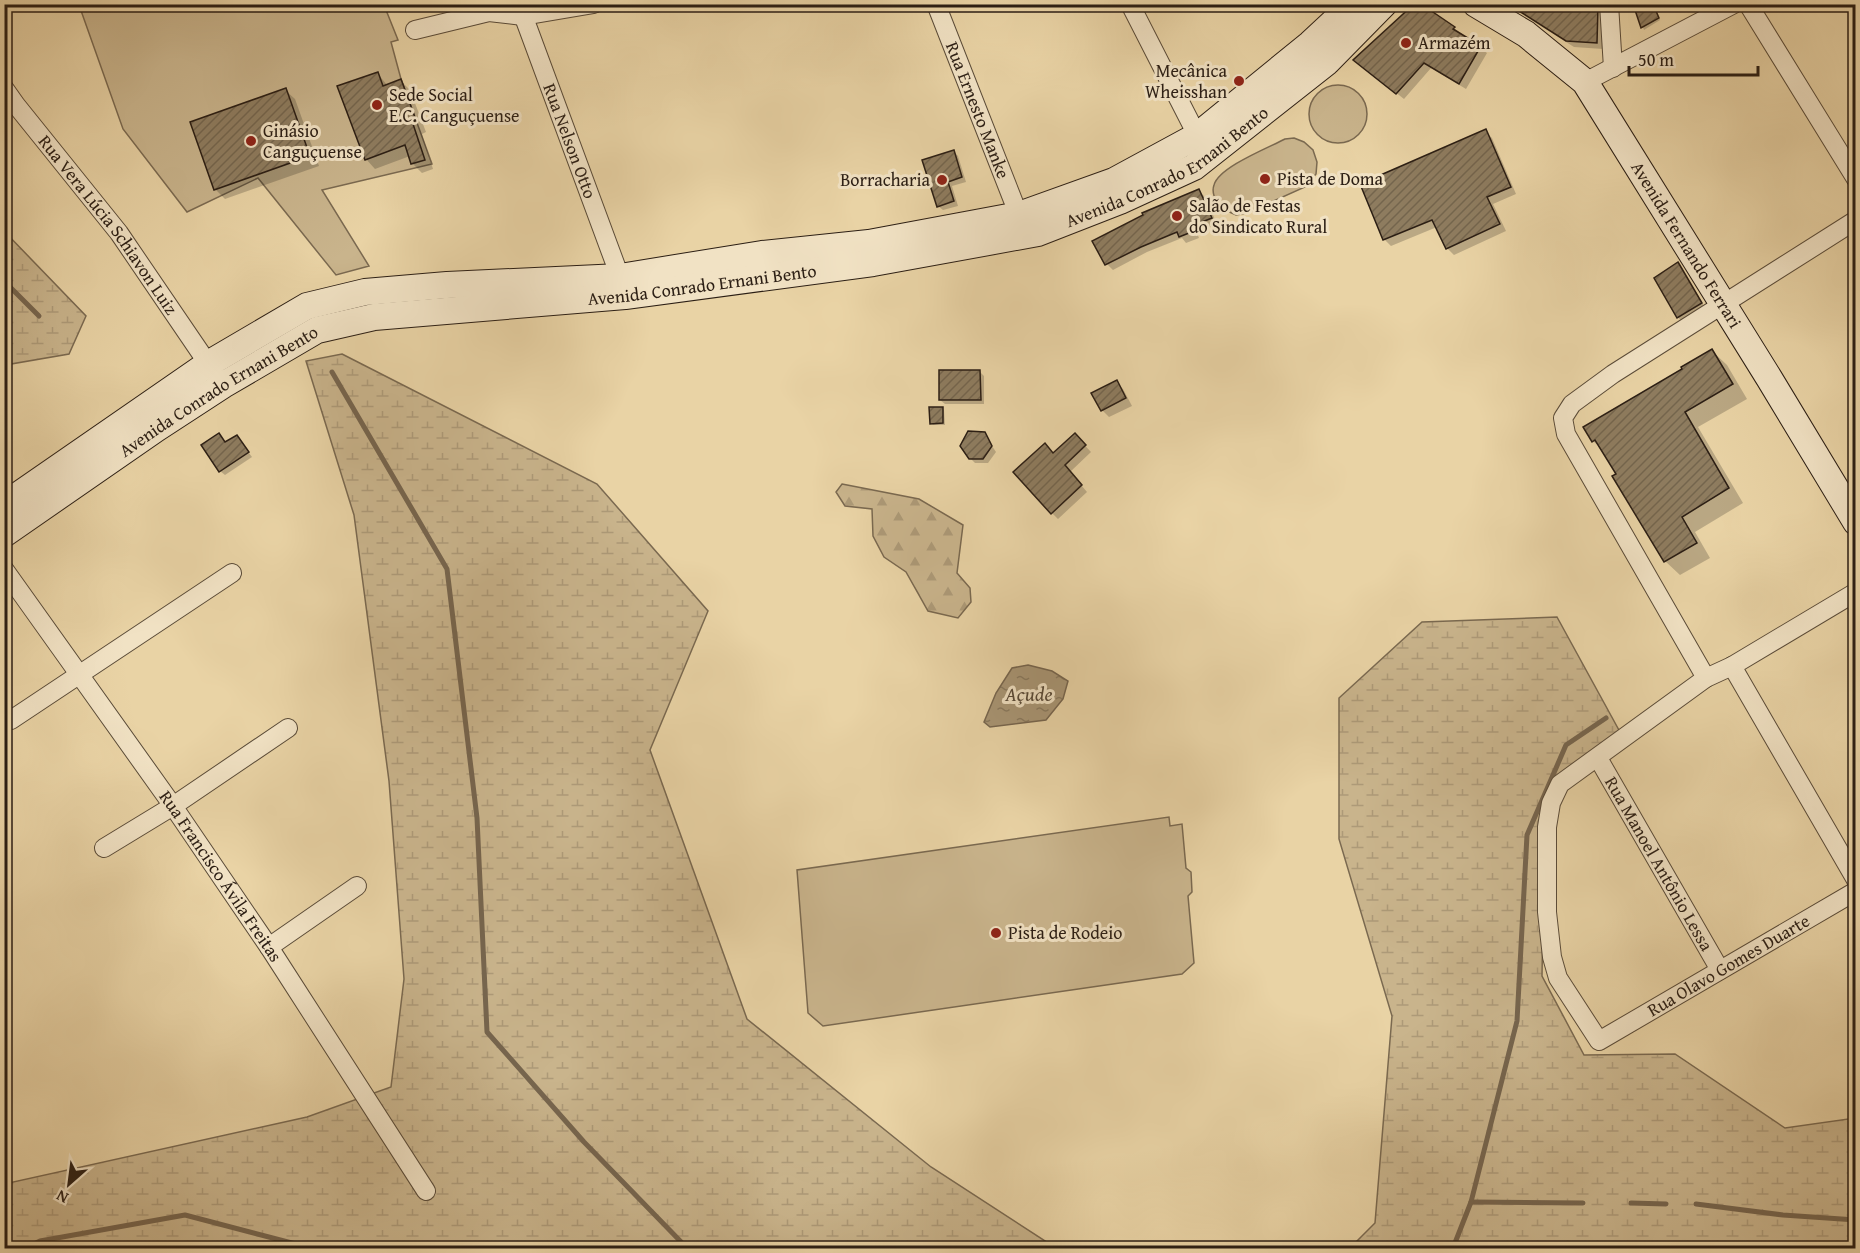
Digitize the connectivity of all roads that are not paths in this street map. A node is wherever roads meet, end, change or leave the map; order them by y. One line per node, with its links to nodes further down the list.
1 (594, 4): 10 (street)
2 (936, 4): 21 (street, Rua Ernesto Manke)
3 (1130, 4): 18 (street)
4 (1353, 4): 12 (street, Avenida Conrado Ernani Bento)
5 (1384, 4): 13 (street, Avenida Conrado Ernani Bento)
6 (1476, 4): 15 (street, Avenida Fernando Ferrari)
7 (1609, 4): 14 (street)
8 (1734, 4): 14 (street)
9 (1748, 4): 19 (street)
10 (521, 10): 11 (street); 22 (street, Rua Nelson Otto)
11 (415, 30)
12 (1310, 44): 13 (street); 18 (street, Avenida Conrado Ernani Bento)
13 (1327, 62): 18 (street, Avenida Conrado Ernani Bento)
14 (1613, 68): 15 (street)
15 (1585, 82): 23 (street, Avenida Fernando Ferrari)
16 (4, 88): 17 (street, Rua Vera Lúcia Schiavon Luiz)
17 (10, 109): 24 (street, Rua Vera Lúcia Schiavon Luiz)
18 (1202, 147): 21 (street, Avenida Conrado Ernani Bento)
19 (1856, 179)
20 (1856, 220): 23 (street)
21 (1023, 225): 22 (street, Avenida Conrado Ernani Bento)
22 (622, 286): 24 (street, Avenida Conrado Ernani Bento); 25 (street, Avenida Conrado Ernani Bento)
23 (1723, 304): 27 (street, Avenida Fernando Ferrari); 34 (street)
24 (208, 364): 25 (street, Rua Vera Lúcia Schiavon Luiz); 26 (street, Avenida Conrado Ernani Bento)
25 (223, 385): 28 (street, Avenida Conrado Ernani Bento)
26 (4, 505)
27 (1856, 522)
28 (4, 534)
29 (4, 569): 33 (street, Rua Francisco Ávila Freitas)
30 (232, 573): 33 (street)
31 (1856, 592): 32 (street)
32 (1732, 666): 34 (street); 40 (street)
33 (80, 674): 35 (street); 38 (street, Rua Francisco Ávila Freitas)
34 (1706, 678): 37 (street)
35 (11, 720)
36 (288, 728): 38 (street)
37 (1598, 758): 44 (street, Rua Manoel Antônio Lessa); 44 (street, Rua Olavo Gomes Duarte)
38 (173, 806): 39 (street); 43 (street, Rua Francisco Ávila Freitas)
39 (104, 848)
40 (1856, 880)
41 (357, 886): 43 (street)
42 (1856, 891): 44 (street, Rua Olavo Gomes Duarte)
43 (269, 947): 45 (street, Rua Francisco Ávila Freitas)
44 (1720, 970)
45 (426, 1191)

